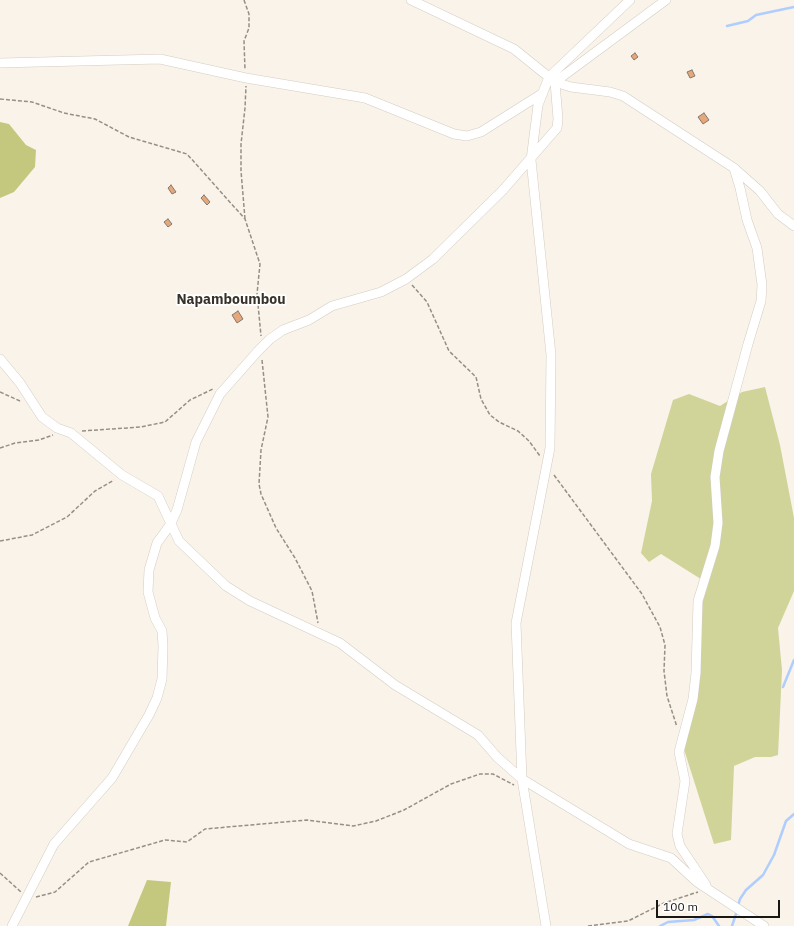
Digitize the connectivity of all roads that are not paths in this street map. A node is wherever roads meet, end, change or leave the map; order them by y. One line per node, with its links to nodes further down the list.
1 (411, 0): 5 (street)
2 (630, 0): 5 (street)
3 (666, 0): 5 (street)
4 (0, 63): 6 (street)
5 (552, 80): 6 (street); 7 (street); 8 (street)
6 (543, 93): 7 (street)
7 (530, 160): 11 (street); 12 (street)
8 (734, 168): 9 (street); 13 (street)
9 (794, 226)
10 (0, 359): 11 (street)
11 (170, 525): 12 (street); 14 (street)
12 (522, 779): 13 (street); 15 (street)
13 (709, 890): 16 (street)
14 (12, 926)
15 (546, 926)
16 (764, 926)

